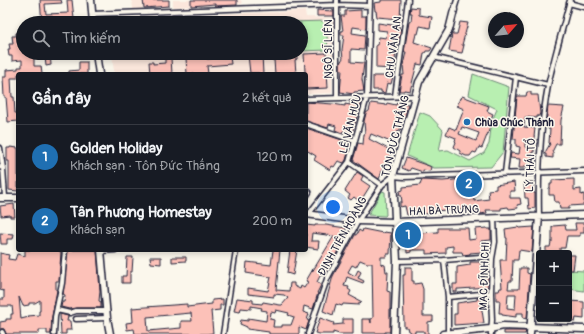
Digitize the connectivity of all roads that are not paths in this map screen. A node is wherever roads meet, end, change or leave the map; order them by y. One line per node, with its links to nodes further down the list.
1 (91, 0): 11 (street)
2 (337, 0): 7 (street, NGÔ SĨ LIÊN)
3 (370, 0): 8 (street, LÊ VĂN HƯU)
4 (408, 0): 17 (street, CHU VĂN AN)
5 (457, 0): 10 (street, TÔN ĐỨC THẮNG)
6 (570, 2): 9 (street); 16 (street, LÝ THÁI TỔ)
7 (338, 5): 8 (street); 11 (street); 20 (street, NGÔ SĨ LIÊN)
8 (370, 6): 19 (street, LÊ VĂN HƯU)
9 (584, 8)
10 (454, 10): 12 (street, TÔN ĐỨC THẮNG)
11 (92, 14)
12 (433, 57): 15 (street); 18 (street, TÔN ĐỨC THẮNG)
13 (97, 60): 14 (street)
14 (98, 72)
15 (516, 77): 16 (street); 28 (street)
16 (548, 85): 29 (street, LÝ THÁI TỔ)
17 (395, 96): 18 (street); 19 (street)
18 (415, 96): 30 (street, TÔN ĐỨC THẮNG)
19 (367, 97): 20 (street); 23 (street, LÊ VĂN HƯU)
20 (337, 98): 21 (street)
21 (308, 99)
22 (308, 125): 23 (street)
23 (355, 141): 25 (street, LÊ VĂN HƯU)
24 (0, 148): 26 (street)
25 (349, 162): 31 (street); 34 (street, LÊ VĂN HƯU)
26 (1, 167): 32 (street)
27 (584, 171): 29 (street)
28 (505, 173): 29 (street); 30 (street)
29 (538, 173): 37 (street, LÝ THÁI TỔ)
30 (393, 176): 31 (street, ĐINH TIÊN HOÀNG); 40 (street, TÔN ĐỨC THẮNG)
31 (382, 185): 39 (street, ĐINH TIÊN HOÀNG)
32 (2, 198): 33 (street)
33 (16, 198)
34 (308, 213)
35 (308, 214): 39 (street, HAI BÀ TRƯNG)
36 (584, 215): 37 (street, HAI BÀ TRƯNG)
37 (539, 216): 38 (street, HAI BÀ TRƯNG); 54 (street, LÝ THÁI TỔ)
38 (494, 218): 40 (street, HAI BÀ TRƯNG); 44 (street, MẠC ĐĨNH CHI)
39 (358, 221): 40 (street, HAI BÀ TRƯNG); 61 (street, ĐINH TIÊN HOÀNG)
40 (396, 222): 46 (street, TÔN ĐỨC THẮNG)
41 (65, 252): 49 (street)
42 (101, 252): 50 (street)
43 (236, 252): 60 (street)
44 (492, 256): 45 (street); 47 (street, MẠC ĐĨNH CHI)
45 (444, 260): 46 (street); 48 (street)
46 (397, 261): 62 (street, TÔN ĐỨC THẮNG)
47 (491, 293): 48 (street); 52 (street, MẠC ĐĨNH CHI)
48 (448, 297): 57 (street)
49 (57, 310): 50 (street); 58 (street)
50 (107, 314): 51 (street); 59 (street)
51 (76, 319)
52 (492, 320): 53 (street); 56 (street, MẠC ĐĨNH CHI)
53 (503, 326): 54 (street); 56 (street)
54 (531, 326): 55 (street); 63 (street, LÝ THÁI TỔ)
55 (584, 329)
56 (490, 331): 57 (street)
57 (446, 333)
58 (54, 334)
59 (110, 334)
60 (223, 334)
61 (308, 334)
62 (394, 334)
63 (530, 334)

